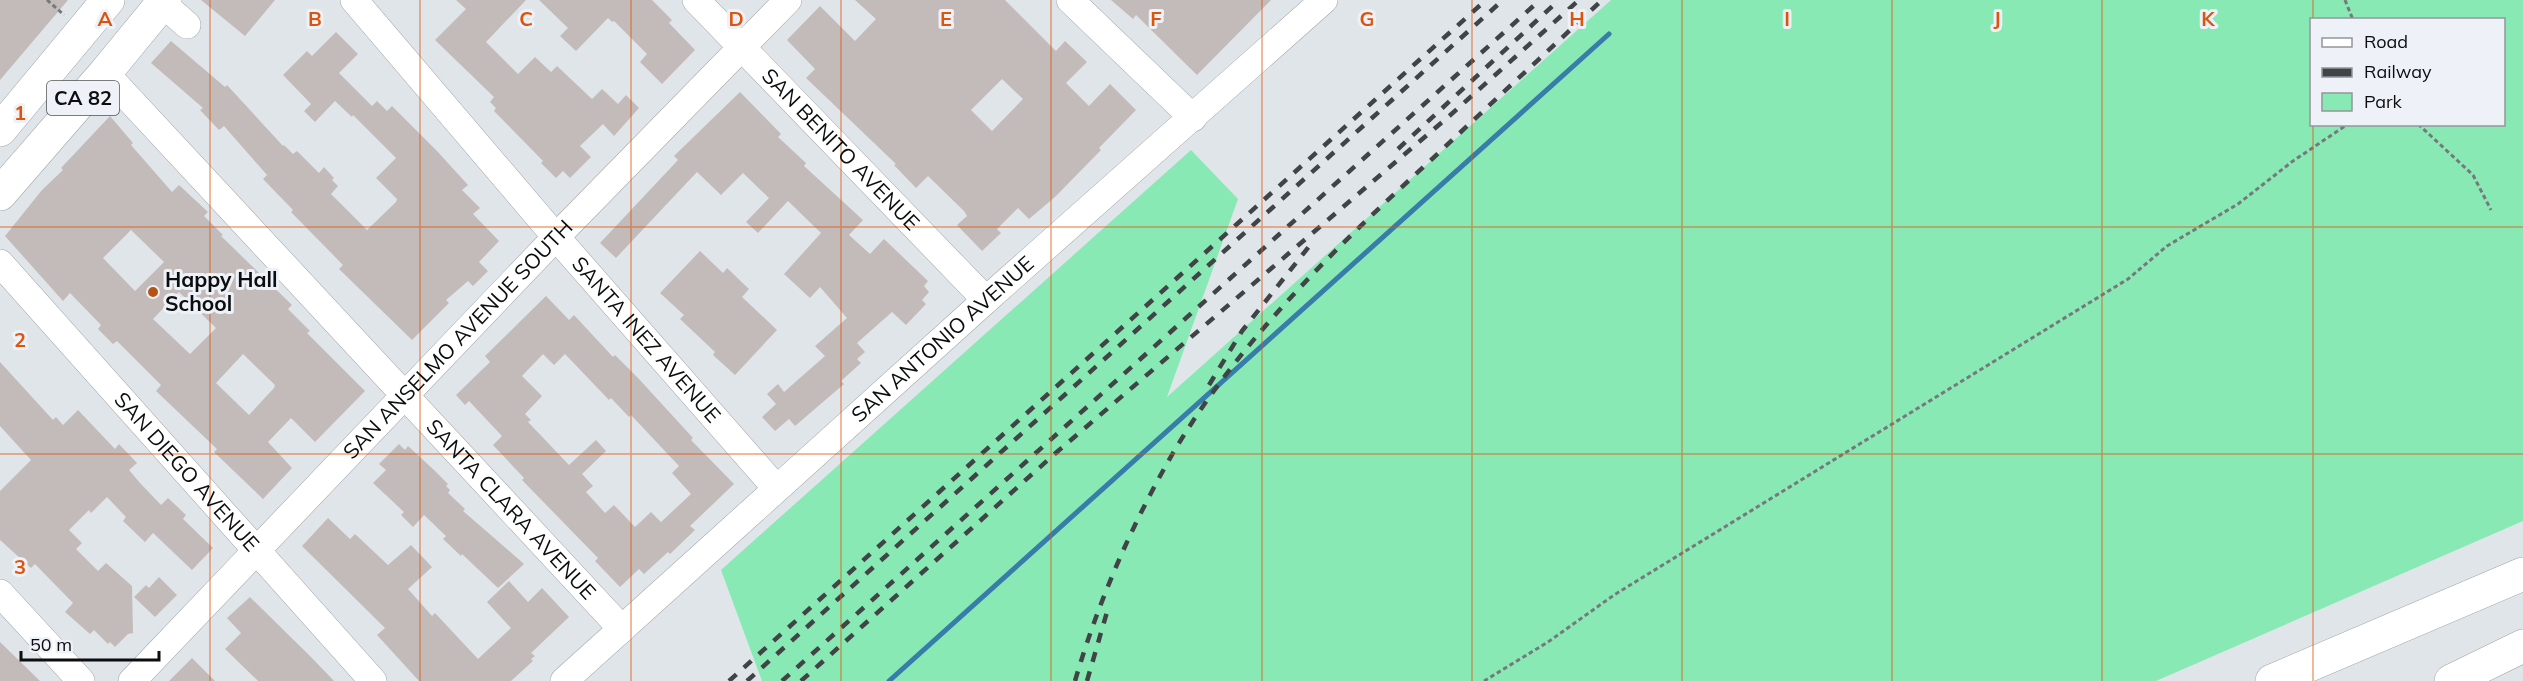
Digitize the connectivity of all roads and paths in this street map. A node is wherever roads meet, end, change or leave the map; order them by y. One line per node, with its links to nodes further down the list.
1 (108, 0): 16 (main road, CA 82)
2 (354, 0): 19 (street, SANTA INEZ AVENUE)
3 (696, 0): 11 (street, SAN BENITO AVENUE)
4 (788, 0): 11 (street, SAN ANSELMO AVENUE SOUTH)
5 (1070, 0): 13 (street)
6 (1324, 0): 13 (street, SAN ANTONIO AVENUE)
7 (2345, 0): 9 (path)
8 (163, 2): 10 (street); 12 (main road, CA 82)
9 (2352, 18)
10 (187, 25)
11 (742, 48): 19 (street, SAN ANSELMO AVENUE SOUTH); 21 (street, SAN BENITO AVENUE)
12 (105, 73): 17 (main road, CA 82); 22 (street, SANTA CLARA AVENUE)
13 (1193, 118): 21 (street, SAN ANTONIO AVENUE)
14 (2345, 126): 33 (path)
15 (2420, 126): 18 (path)
16 (0, 130)
17 (0, 194)
18 (2491, 210)
19 (556, 237): 22 (street, SAN ANSELMO AVENUE SOUTH); 23 (street, SANTA INEZ AVENUE)
20 (0, 263): 24 (street, SAN DIEGO AVENUE)
21 (986, 300): 23 (street, SAN ANTONIO AVENUE)
22 (405, 395): 24 (street, SAN ANSELMO AVENUE SOUTH); 27 (street, SANTA CLARA AVENUE)
23 (776, 488): 27 (street, SAN ANTONIO AVENUE)
24 (256, 551): 30 (street, SAN ANSELMO AVENUE SOUTH); 31 (street, SAN DIEGO AVENUE)
25 (2523, 574): 34 (main road)
26 (0, 593): 29 (street)
27 (622, 628): 32 (street, SAN ANTONIO AVENUE)
28 (2523, 646): 35 (main road)
29 (81, 681)
30 (132, 681)
31 (373, 681)
32 (564, 681)
33 (1484, 681)
34 (2272, 681)
35 (2451, 681)

